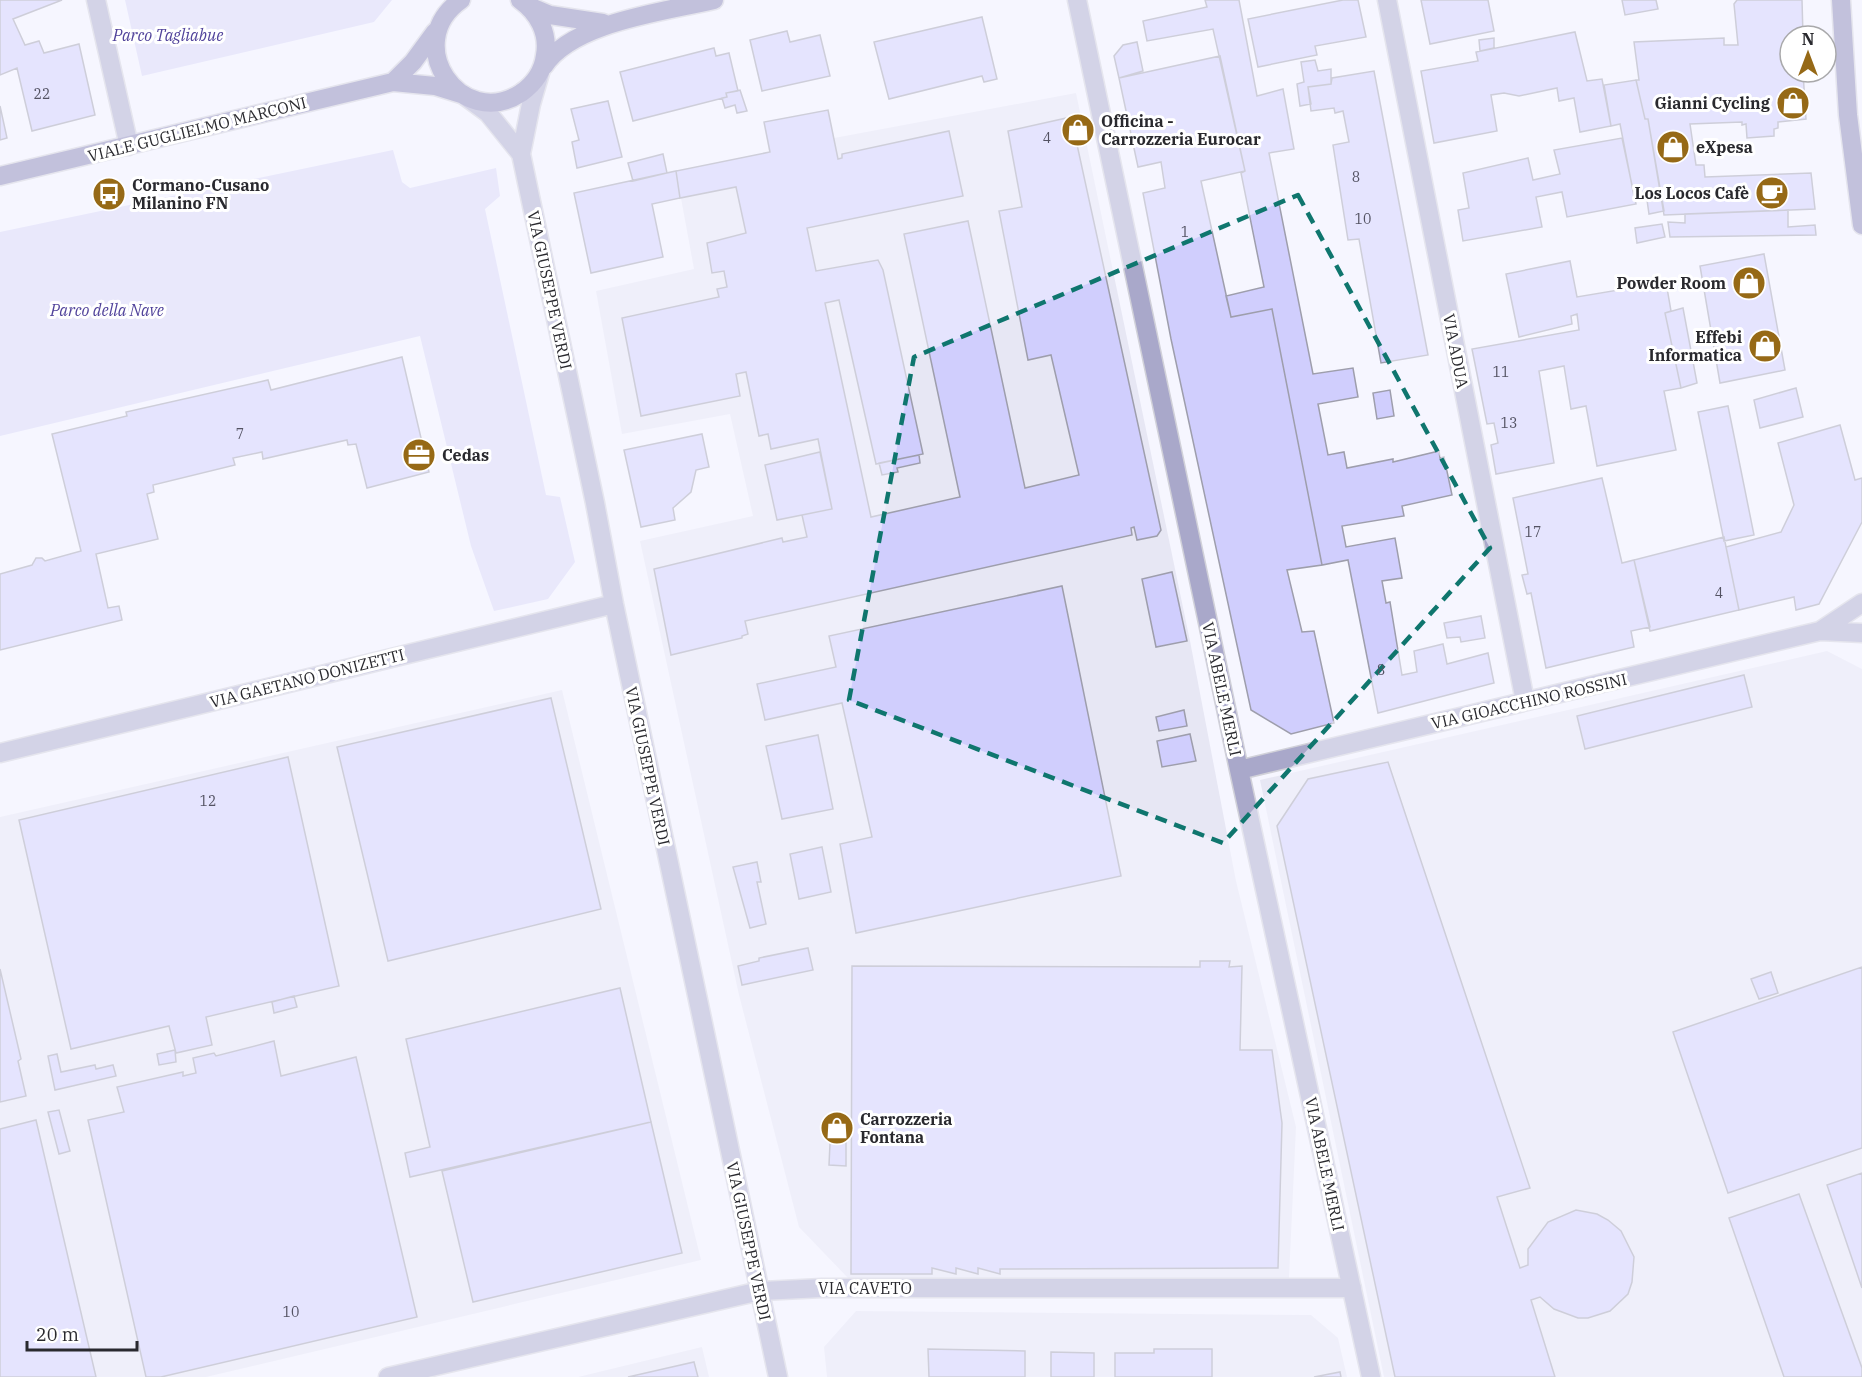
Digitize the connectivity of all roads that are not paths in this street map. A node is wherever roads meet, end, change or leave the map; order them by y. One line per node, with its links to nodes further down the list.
1 (96, 0): 13 (street)
2 (461, 0): 8 (street)
3 (714, 0): 9 (street)
4 (1077, 0): 23 (street, VIA ABELE MERLI)
5 (1387, 0): 21 (street, VIA ADUA)
6 (1841, 0): 16 (street)
7 (525, 3): 9 (street); 10 (street)
8 (448, 11): 11 (street); 12 (street)
9 (614, 24): 10 (street)
10 (541, 70): 12 (street, VIALE GUGLIELMO MARCONI); 14 (street, VIA GIUSEPPE VERDI)
11 (393, 82): 12 (street, VIALE GUGLIELMO MARCONI); 13 (street, VIALE GUGLIELMO MARCONI)
12 (464, 95): 14 (street, VIA GIUSEPPE VERDI)
13 (129, 146): 15 (street, VIALE GUGLIELMO MARCONI)
14 (521, 154): 18 (street, VIA GIUSEPPE VERDI)
15 (0, 176)
16 (1862, 225)
17 (1862, 603): 19 (street, VIA GIOACCHINO ROSSINI)
18 (614, 604): 22 (street, VIA GAETANO DONIZETTI); 25 (street, VIA GIUSEPPE VERDI)
19 (1820, 631): 20 (street, VIA GIOACCHINO ROSSINI); 21 (street, VIA GIOACCHINO ROSSINI)
20 (1862, 633)
21 (1526, 701): 23 (street, VIA GIOACCHINO ROSSINI)
22 (0, 753)
23 (1239, 770): 24 (street, VIA ABELE MERLI)
24 (1352, 1288): 25 (street, VIA CAVETO); 28 (street, VIA ABELE MERLI)
25 (760, 1291): 26 (street, VIA CAVETO); 27 (street, VIA GIUSEPPE VERDI)
26 (388, 1377)
27 (778, 1377)
28 (1371, 1377)

